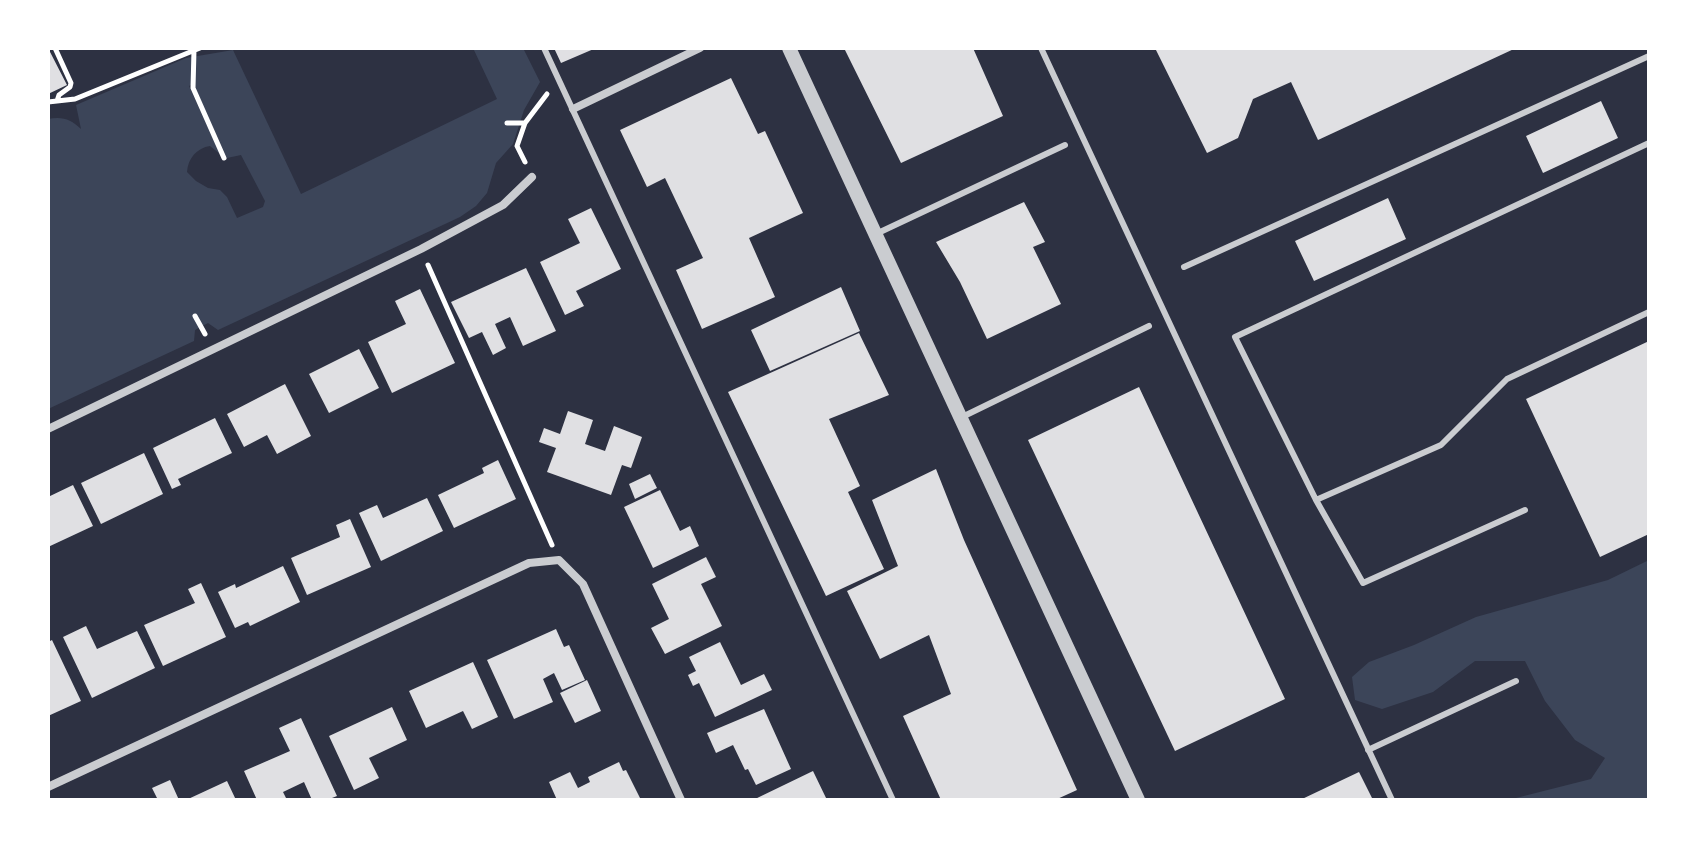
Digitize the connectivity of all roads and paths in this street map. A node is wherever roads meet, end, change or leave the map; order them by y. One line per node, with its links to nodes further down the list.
1 (55, 48): 9 (path)
2 (544, 48): 8 (lane)
3 (700, 48): 11 (street)
4 (789, 48): 18 (street)
5 (1041, 48): 29 (lane)
6 (197, 49): 9 (path); 16 (path)
7 (1649, 56): 20 (lane)
8 (562, 86): 11 (lane); 13 (path)
9 (57, 101): 10 (path)
10 (48, 102)
11 (573, 109): 32 (lane)
12 (507, 123): 13 (path)
13 (525, 123): 17 (path)
14 (1649, 143): 25 (lane)
15 (1065, 145): 18 (lane)
16 (224, 158)
17 (532, 177): 19 (street)
18 (875, 235): 23 (street)
19 (421, 249): 24 (street); 27 (path)
20 (1184, 267)
21 (1649, 312): 25 (lane)
22 (1149, 326): 23 (lane)
23 (960, 418): 33 (street)
24 (48, 429)
25 (1316, 500): 26 (lane)
26 (1525, 510)
27 (559, 560): 30 (street); 31 (street)
28 (1516, 681): 29 (lane)
29 (1368, 750): 34 (lane)
30 (48, 787)
31 (681, 800)
32 (893, 800)
33 (1138, 800)
34 (1392, 800)

